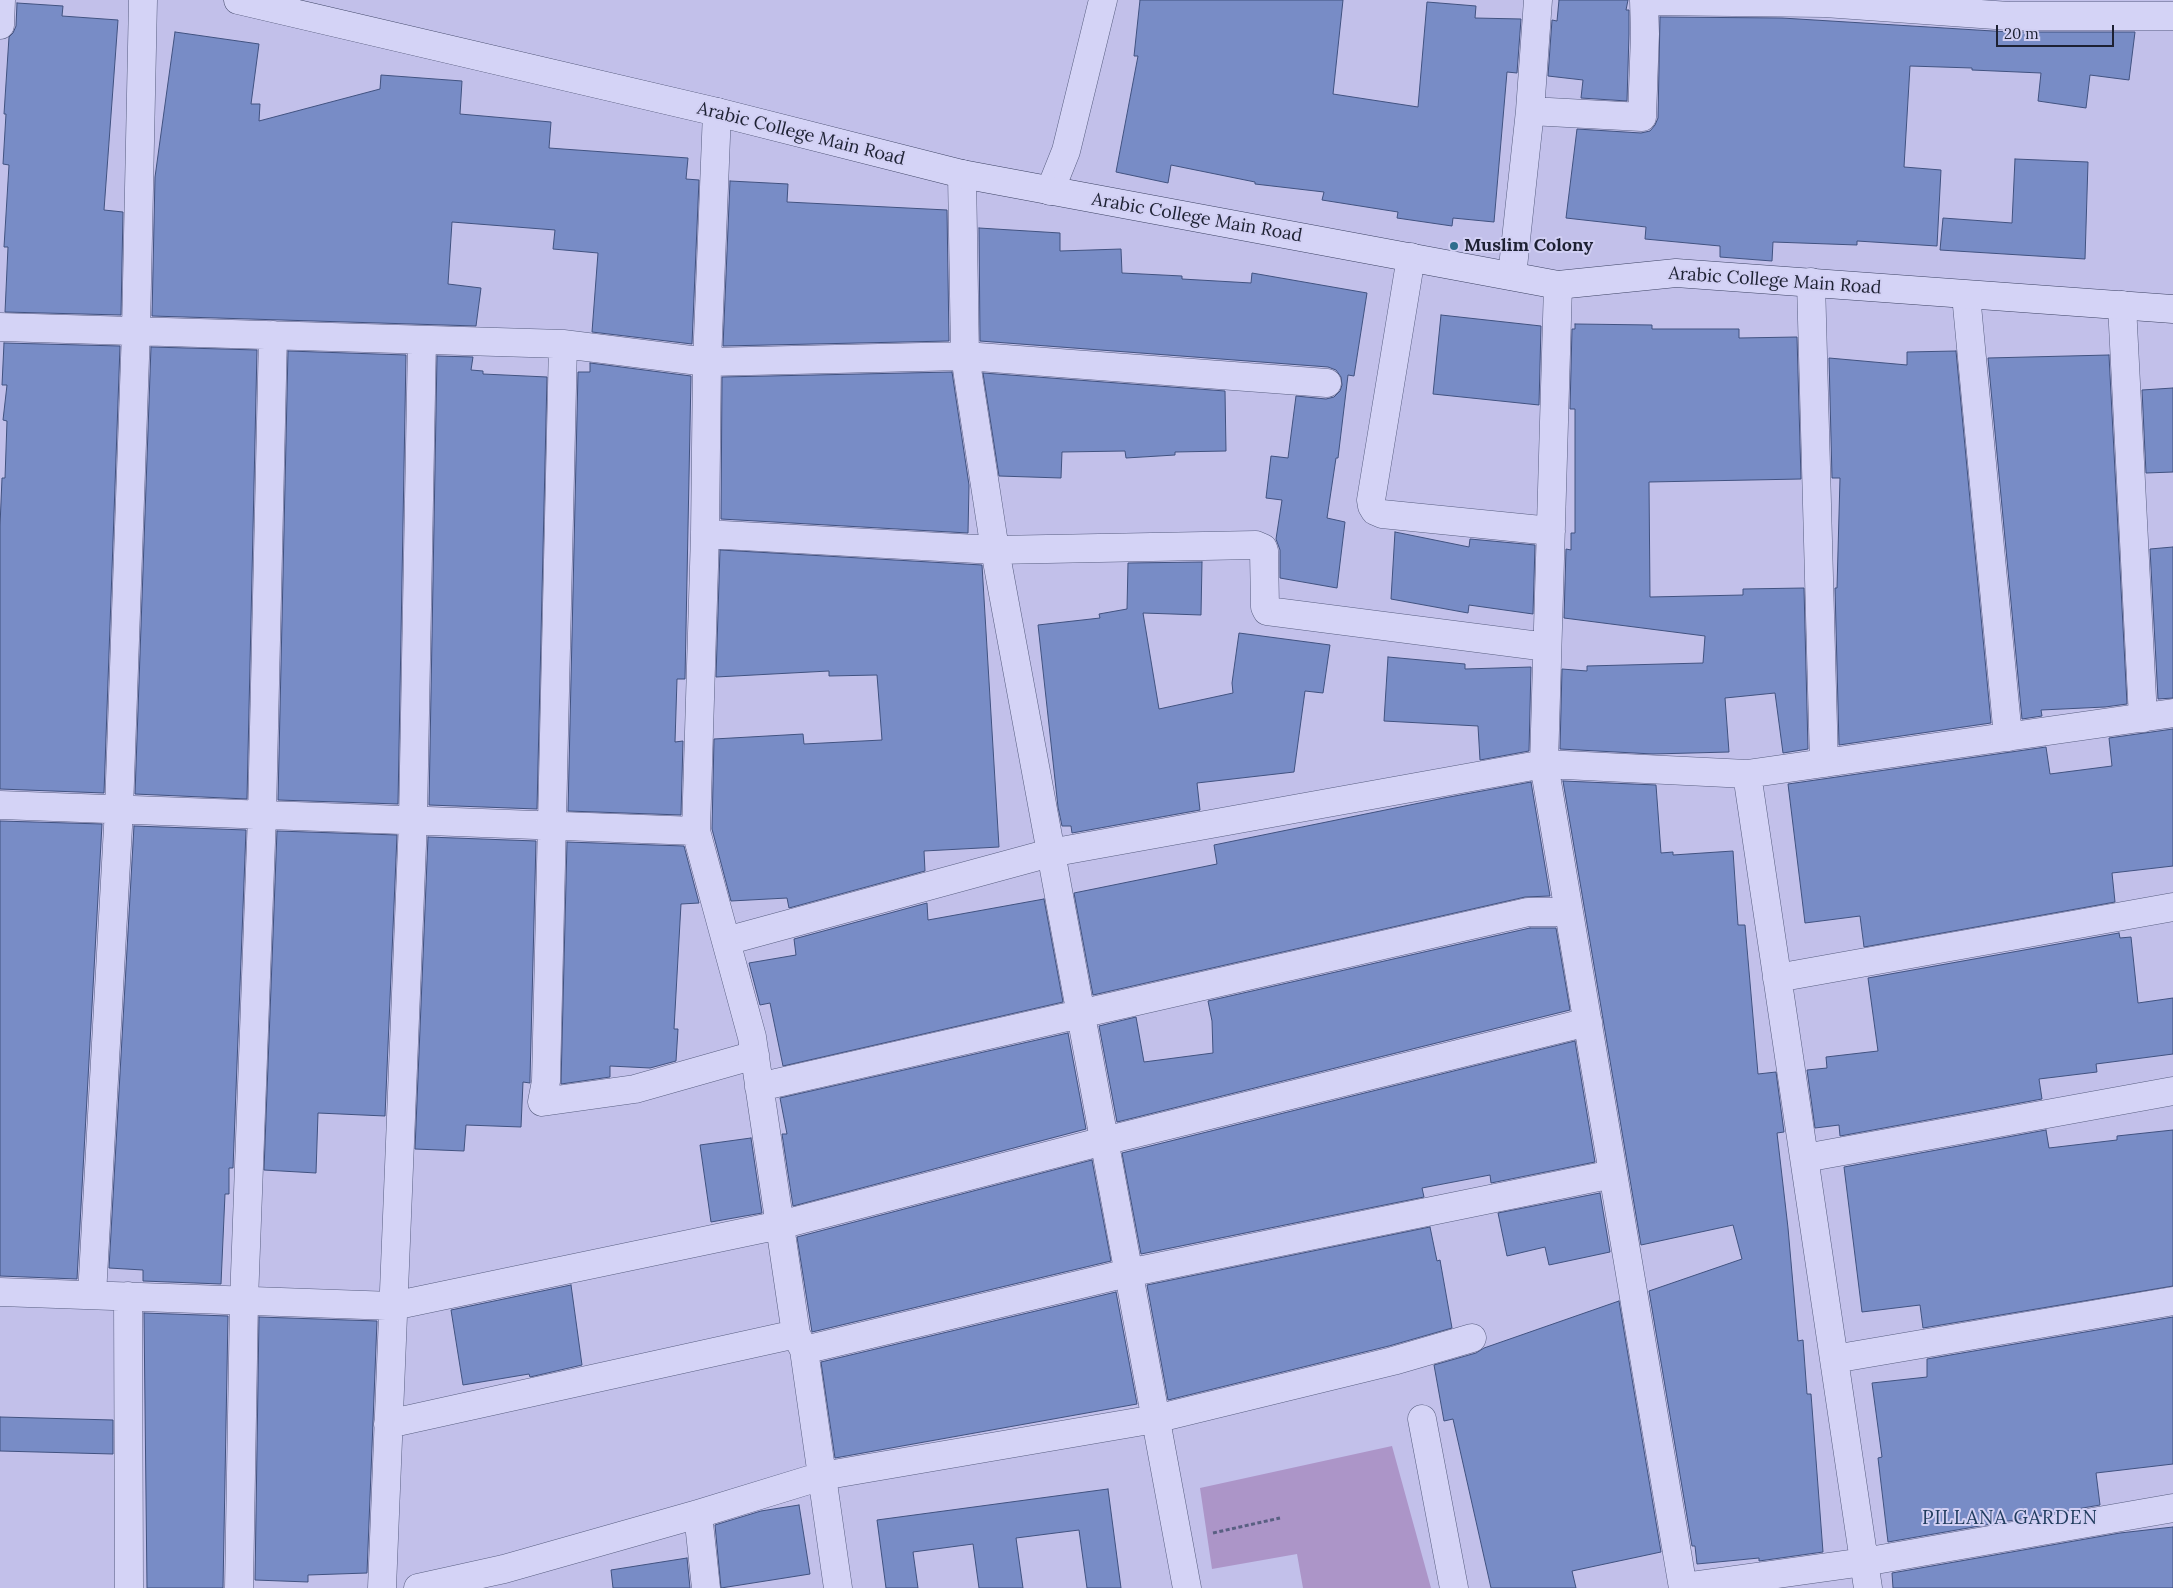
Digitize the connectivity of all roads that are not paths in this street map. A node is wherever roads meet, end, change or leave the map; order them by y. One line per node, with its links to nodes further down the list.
1 (1, 0): 10 (street)
2 (144, 0): 23 (street)
3 (238, 0): 12 (street, Arabic College Main Road)
4 (1104, 0): 14 (street)
5 (1538, 0): 11 (street)
6 (1644, 0): 7 (street); 11 (street)
7 (1864, 3): 8 (street)
8 (1969, 6): 9 (street)
9 (2173, 16)
10 (0, 25)
11 (1530, 111): 16 (street)
12 (717, 112): 13 (street, Arabic College Main Road); 28 (street)
13 (962, 174): 14 (street, Arabic College Main Road); 27 (street)
14 (1050, 191): 15 (street, Arabic College Main Road)
15 (1411, 257): 16 (street, Arabic College Main Road); 30 (street)
16 (1512, 276): 18 (street, Arabic College Main Road)
17 (1811, 282): 18 (street, Arabic College Main Road); 19 (street, Arabic College Main Road); 38 (street)
18 (1558, 285): 30 (street)
19 (1966, 294): 20 (street, Arabic College Main Road); 36 (street)
20 (2122, 305): 21 (street, Arabic College Main Road); 35 (street)
21 (2173, 308)
22 (0, 327): 23 (street)
23 (136, 330): 24 (street); 41 (street)
24 (273, 335): 25 (street); 42 (street)
25 (422, 340): 26 (street); 43 (street)
26 (563, 344): 28 (street); 44 (street)
27 (965, 356): 28 (street); 29 (street); 32 (street)
28 (707, 362): 31 (street)
29 (1326, 383)
30 (1551, 531): 33 (street)
31 (705, 534): 32 (street); 45 (street)
32 (995, 550): 33 (street); 46 (street)
33 (1548, 647): 37 (street)
34 (2173, 713): 35 (street)
35 (2143, 718): 36 (street)
36 (2008, 737): 38 (street)
37 (1544, 764): 39 (street); 46 (street); 48 (street)
38 (1824, 764): 39 (street)
39 (1746, 774): 50 (street)
40 (0, 805): 41 (street)
41 (120, 809): 42 (street); 62 (street)
42 (262, 815): 43 (street); 64 (street)
43 (413, 820): 44 (street); 66 (street)
44 (552, 826): 45 (street); 53 (street)
45 (696, 831): 49 (street)
46 (1050, 853): 49 (street); 51 (street)
47 (2173, 907): 50 (street)
48 (1569, 912): 51 (street); 52 (street)
49 (726, 941): 53 (street)
50 (1777, 978): 57 (street)
51 (1080, 1012): 54 (street); 56 (street)
52 (1588, 1022): 56 (street); 58 (street)
53 (755, 1056): 54 (street)
54 (759, 1087): 59 (street)
55 (2173, 1091): 57 (street)
56 (1104, 1142): 59 (street); 60 (street)
57 (1805, 1158): 69 (street)
58 (1613, 1174): 60 (street); 78 (street)
59 (780, 1225): 66 (street); 68 (street)
60 (1128, 1274): 68 (street); 70 (street)
61 (0, 1292): 62 (street)
62 (92, 1294): 63 (street)
63 (128, 1296): 64 (street); 79 (street)
64 (244, 1301): 66 (street); 80 (street)
65 (2173, 1301): 69 (street)
66 (393, 1306): 72 (street)
67 (1472, 1338): 70 (street)
68 (800, 1342): 72 (street); 73 (street)
69 (1834, 1359): 76 (street)
70 (1155, 1419): 73 (street); 85 (street)
71 (1422, 1420): 86 (street)
72 (388, 1424): 81 (street)
73 (822, 1476): 75 (street); 84 (street)
74 (2173, 1508): 76 (street)
75 (698, 1514): 77 (street); 83 (street)
76 (1866, 1575): 78 (street)
77 (505, 1579): 82 (street)
78 (1683, 1587)
79 (130, 1588)
80 (239, 1588)
81 (382, 1588)
82 (418, 1588)
83 (706, 1588)
84 (838, 1588)
85 (1187, 1588)
86 (1454, 1588)

